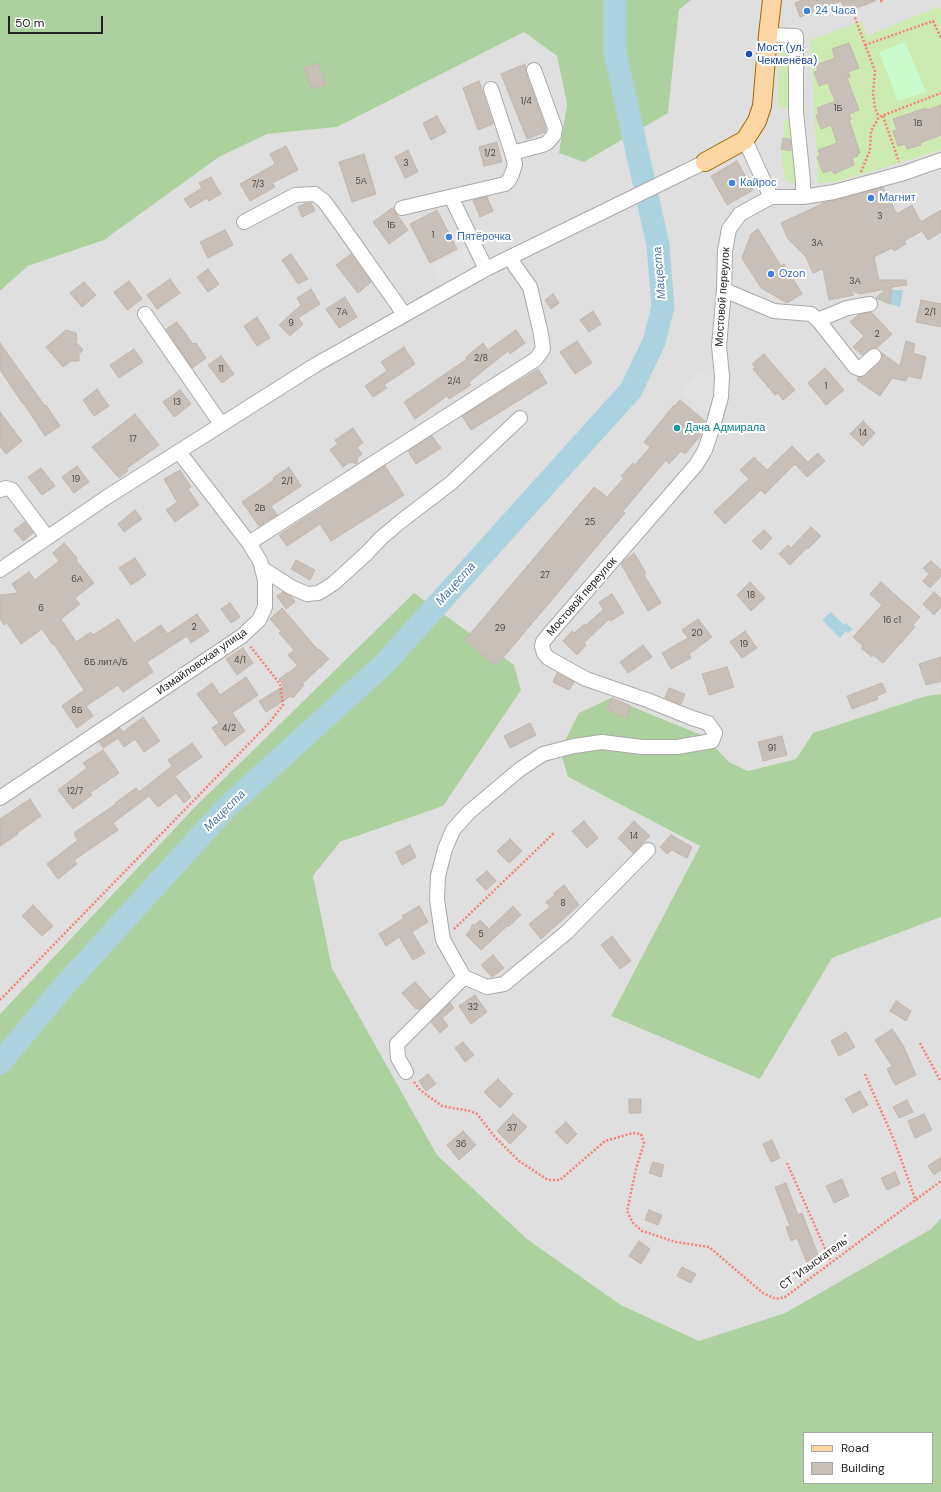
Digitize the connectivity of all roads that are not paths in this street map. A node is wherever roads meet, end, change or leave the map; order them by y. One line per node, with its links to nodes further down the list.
1 (772, 0): 2 (main road)
2 (768, 35): 5 (main road); 11 (street)
3 (534, 70): 6 (street)
4 (491, 89): 6 (street)
5 (745, 140): 8 (main road); 10 (street)
6 (512, 153): 9 (street)
7 (941, 160): 11 (street, Мостовой переулок)
8 (705, 162): 14 (street)
9 (451, 197): 12 (street); 15 (street)
10 (771, 197): 11 (street, Мостовой переулок); 16 (street, Мостовой переулок)
11 (803, 197)
12 (402, 208)
13 (244, 222): 19 (street)
14 (511, 257): 15 (street); 27 (street)
15 (486, 269): 19 (street)
16 (724, 290): 20 (street); 32 (street, Мостовой переулок)
17 (870, 304): 20 (street)
18 (145, 314): 23 (street)
19 (404, 314): 23 (street)
20 (818, 320): 21 (street)
21 (874, 356)
22 (520, 418): 28 (street)
23 (221, 424): 24 (street)
24 (178, 452): 26 (street); 27 (street, Измайловская улица)
25 (0, 490): 26 (street)
26 (47, 538): 29 (street)
27 (249, 544): 28 (street, Измайловская улица)
28 (263, 569): 30 (street, Измайловская улица)
29 (0, 570)
30 (0, 798)
31 (648, 850): 32 (street)
32 (464, 977): 33 (street)
33 (406, 1072)

